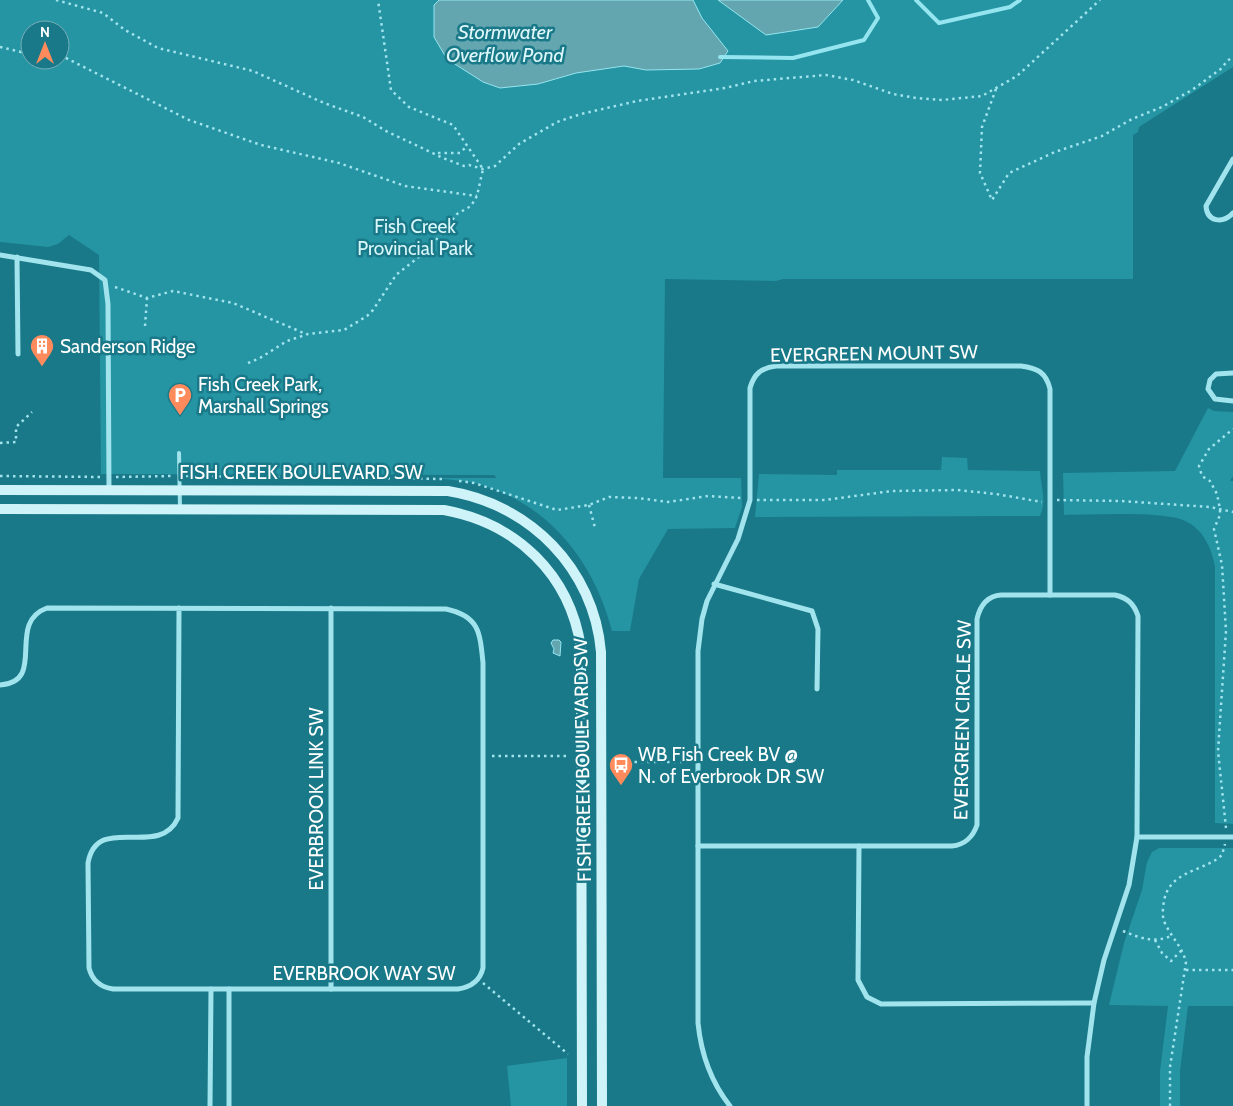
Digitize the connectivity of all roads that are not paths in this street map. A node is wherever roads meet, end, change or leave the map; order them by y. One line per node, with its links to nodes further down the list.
1 (1233, 158): 2 (street)
2 (1233, 213)
3 (0, 255): 4 (street)
4 (16, 257): 5 (street); 10 (street)
5 (18, 354)
6 (1233, 373): 7 (street)
7 (1233, 401)
8 (179, 453): 11 (lane)
9 (0, 490): 10 (main road, FISH CREEK BOULEVARD SW)
10 (109, 490): 11 (main road, FISH CREEK BOULEVARD SW)
11 (179, 490): 13 (lane); 31 (main road, FISH CREEK BOULEVARD SW)
12 (0, 509): 13 (main road, FISH CREEK BOULEVARD SW)
13 (180, 509): 30 (main road, FISH CREEK BOULEVARD SW)
14 (714, 584): 15 (street, EVERGREEN MOUNT SW); 19 (street); 22 (street, EVERGREEN MOUNT SW)
15 (1050, 595): 20 (street, EVERGREEN CIRCLE SW); 23 (street, EVERGREEN CIRCLE SW)
16 (179, 608): 17 (street, EVERBROOK WAY SW); 18 (street, EVERBROOK WAY SW); 24 (street, EVERBROOK WAY SW)
17 (331, 608): 26 (street, EVERBROOK LINK SW); 26 (street, EVERBROOK WAY SW)
18 (0, 685)
19 (817, 688)
20 (1137, 837): 21 (street); 27 (street, EVERGREEN CIRCLE SW)
21 (1233, 837)
22 (698, 846): 23 (street, EVERGREEN CIRCLE SW); 32 (street)
23 (859, 846): 27 (street)
24 (211, 989): 25 (street, EVERBROOK WAY SW); 28 (street)
25 (229, 989): 26 (street, EVERBROOK WAY SW); 29 (street)
26 (331, 989)
27 (1094, 1003): 33 (street, EVERGREEN CIRCLE SW)
28 (210, 1106)
29 (229, 1106)
30 (582, 1106)
31 (602, 1106)
32 (730, 1106)
33 (1087, 1106)

